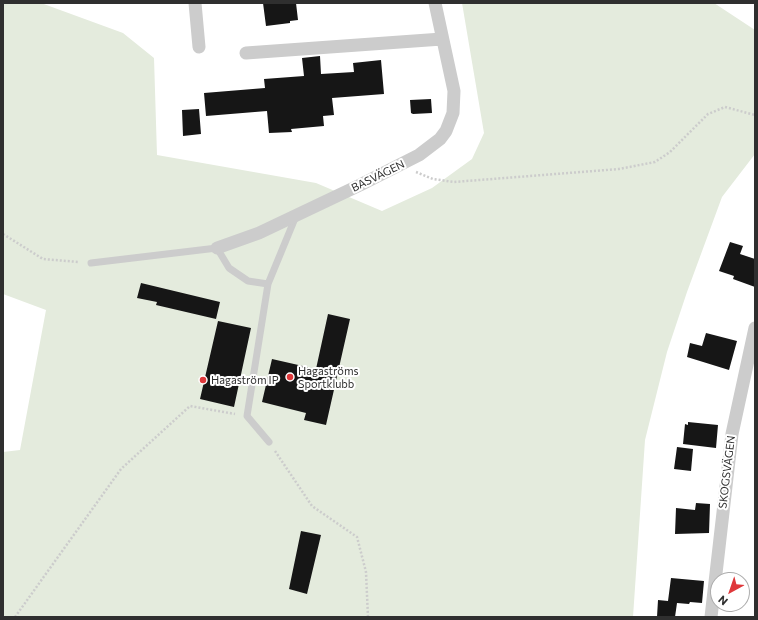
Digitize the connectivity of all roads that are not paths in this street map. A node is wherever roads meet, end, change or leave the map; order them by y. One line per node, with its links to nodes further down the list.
1 (195, 3): 4 (street)
2 (435, 3): 3 (street, BASVÄGEN)
3 (442, 39): 5 (street); 6 (street, BASVÄGEN)
4 (199, 47)
5 (246, 53)
6 (296, 216): 7 (street, BASVÄGEN); 9 (lane)
7 (217, 248): 8 (lane); 9 (lane)
8 (91, 263)
9 (268, 284): 13 (lane)
10 (755, 328): 11 (street, SKOGSVÄGEN)
11 (744, 374): 12 (street); 14 (street, SKOGSVÄGEN)
12 (755, 382)
13 (269, 442)
14 (710, 617)

